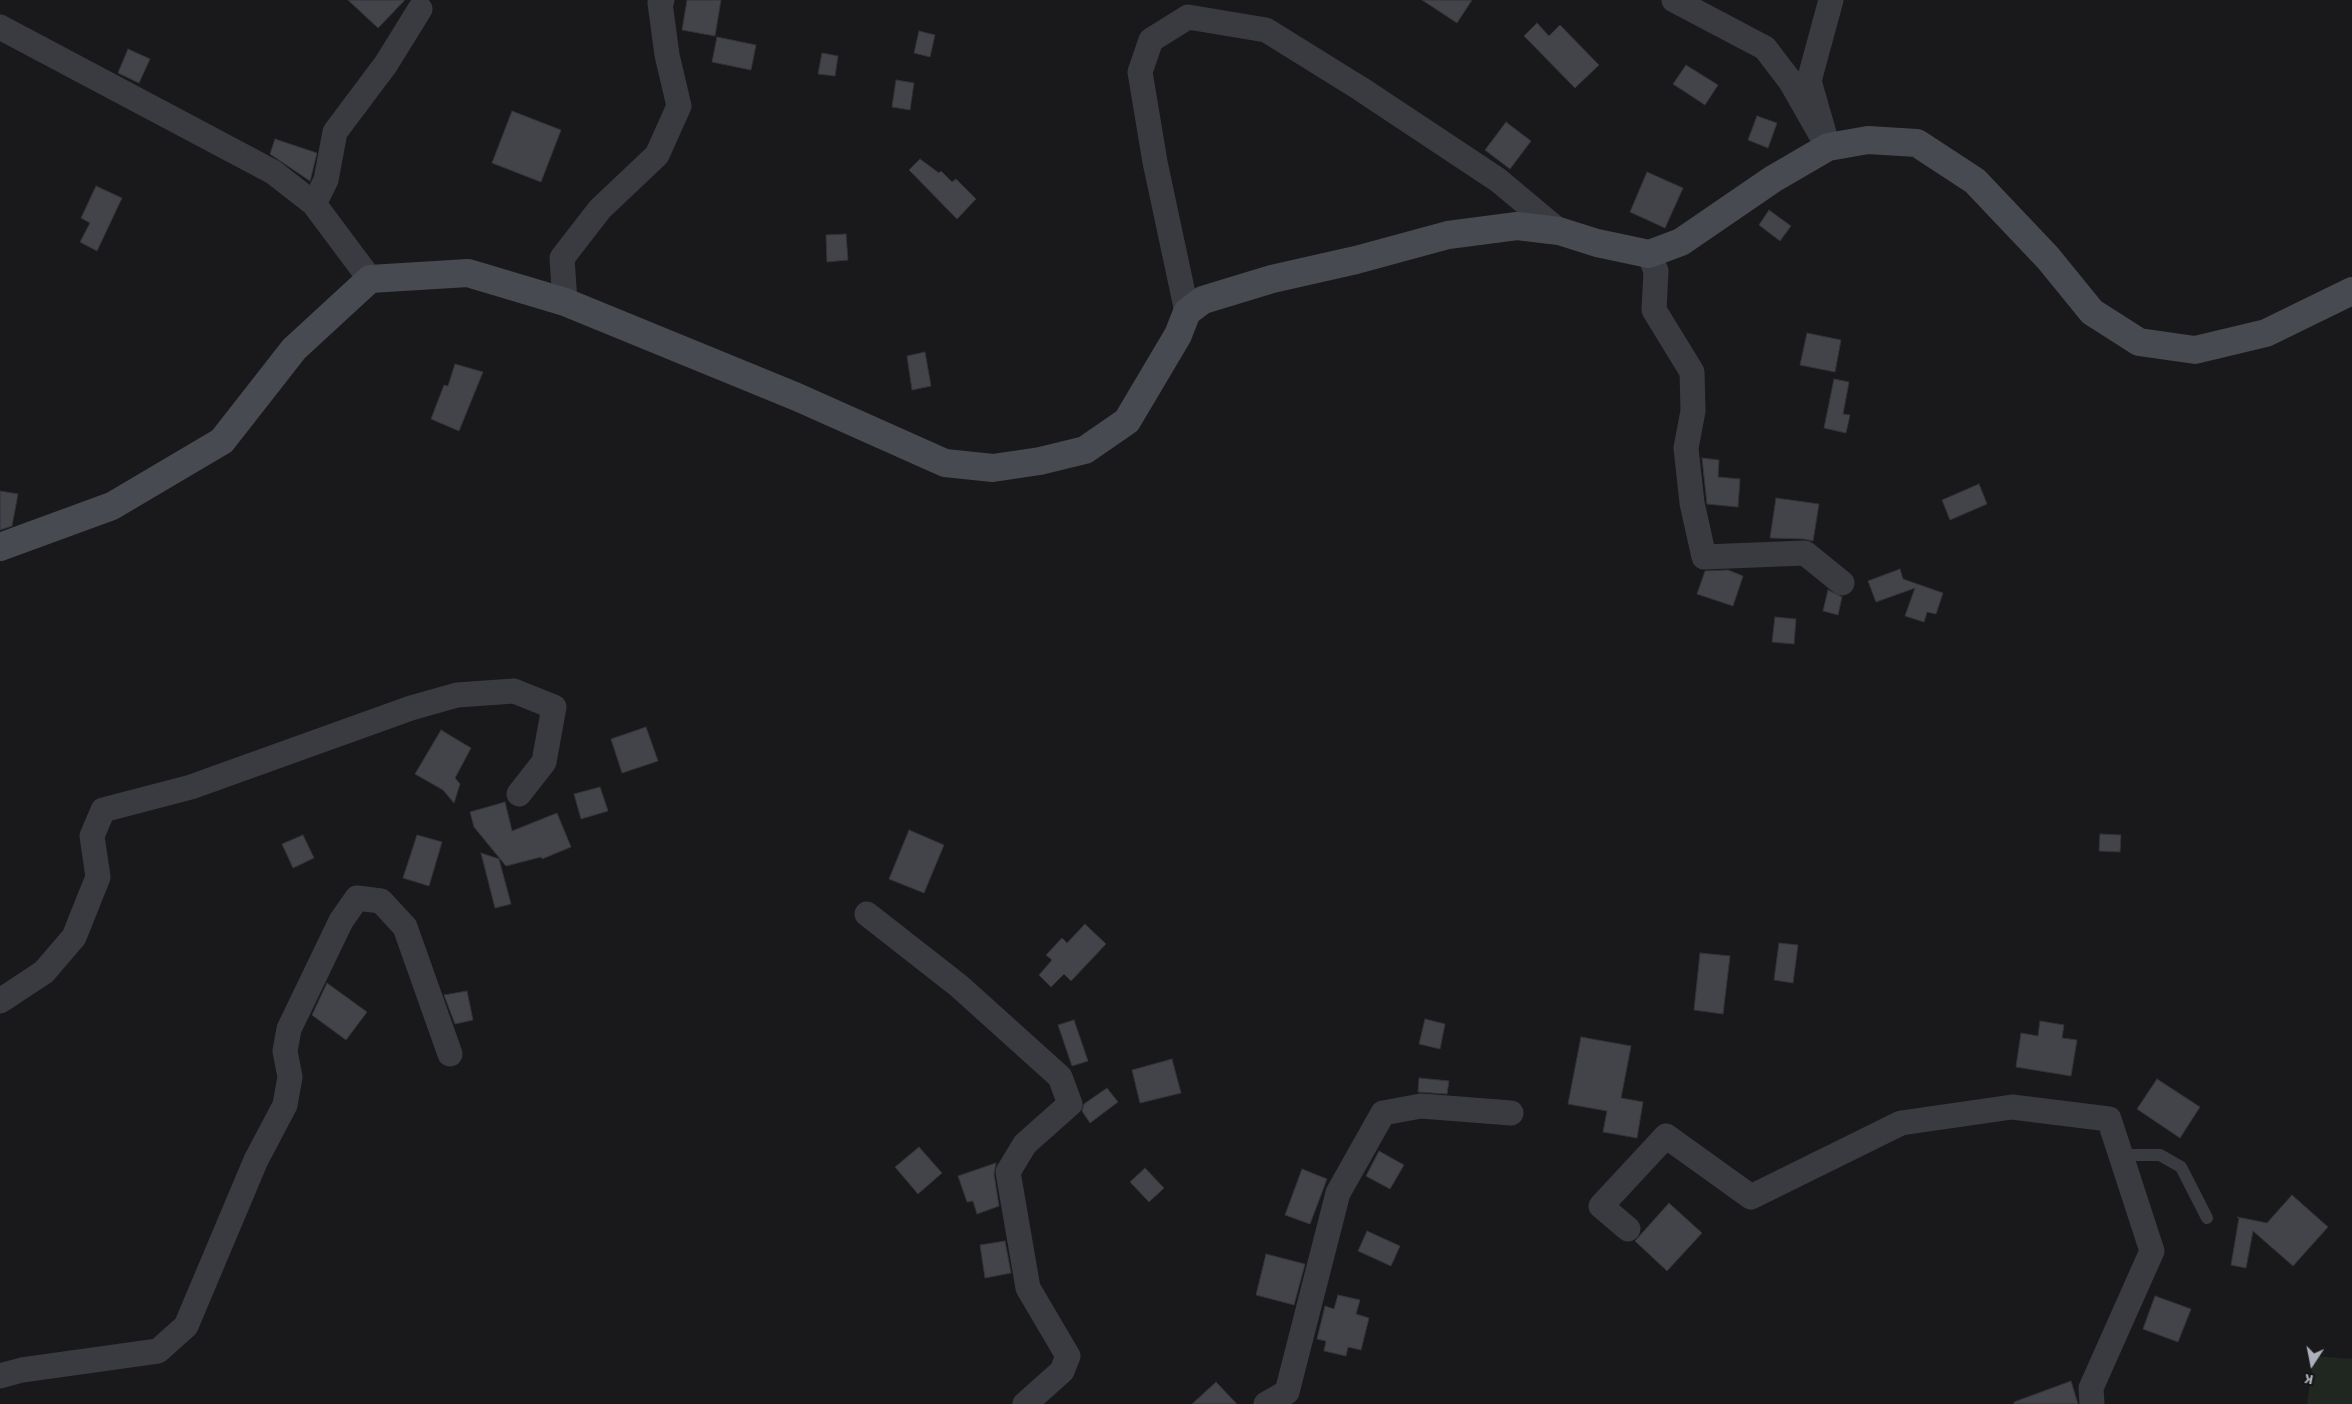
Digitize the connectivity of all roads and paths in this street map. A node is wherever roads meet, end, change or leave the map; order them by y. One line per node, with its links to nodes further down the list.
1 (662, 0): 12 (street)
2 (1674, 0): 6 (street)
3 (1831, 0): 6 (street)
4 (420, 9): 7 (street)
5 (0, 27): 7 (street)
6 (1828, 147): 9 (street); 11 (street)
7 (314, 204): 10 (street)
8 (1559, 231): 9 (street); 13 (street); 13 (street)
9 (1649, 254): 15 (street)
10 (370, 280): 12 (street); 14 (street)
11 (2352, 291)
12 (565, 302): 13 (street)
13 (1188, 312)
14 (0, 547)
15 (1842, 584)
16 (519, 794): 18 (street)
17 (867, 914): 25 (street)
18 (0, 1001)
19 (450, 1054): 24 (street)
20 (1511, 1113): 26 (street)
21 (2121, 1155): 22 (lane); 23 (street); 27 (street)
22 (2207, 1218)
23 (1628, 1229)
24 (0, 1376)
25 (1025, 1404)
26 (1266, 1404)
27 (2092, 1404)

